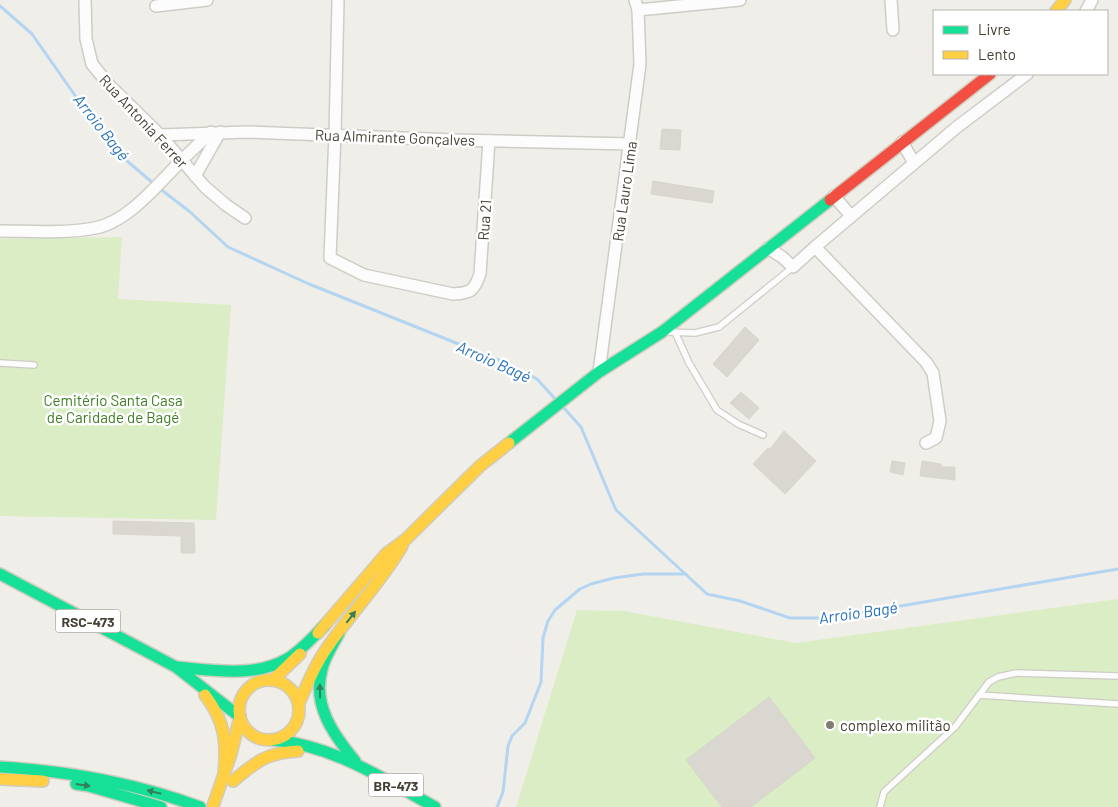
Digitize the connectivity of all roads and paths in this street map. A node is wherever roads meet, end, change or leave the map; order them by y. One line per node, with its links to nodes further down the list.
1 (85, 0): 17 (street, Rua Antonia Ferrer)
2 (207, 0): 8 (street)
3 (338, 0): 16 (street)
4 (740, 0): 7 (street)
5 (891, 0): 10 (street)
6 (1065, 0): 9 (main road)
7 (636, 5): 20 (street, Rua Lauro Lima)
8 (156, 6)
9 (1057, 10)
10 (893, 30)
11 (989, 75): 13 (main road)
12 (1026, 75): 14 (street)
13 (972, 87): 14 (street); 19 (main road)
14 (986, 105): 22 (street)
15 (216, 132): 16 (street, Rua Almirante Gonçalves); 17 (street, Rua Almirante Gonçalves); 21 (street); 23 (street)
16 (335, 134): 18 (street, Rua Almirante Gonçalves); 18 (street, Rua 21)
17 (160, 135): 21 (street, Rua Antonia Ferrer)
18 (489, 141): 20 (street, Rua Almirante Gonçalves)
19 (902, 142): 22 (street); 24 (main road)
20 (630, 144): 35 (street, Rua Lauro Lima)
21 (182, 160): 23 (street, Rua Antonia Ferrer); 27 (street)
22 (914, 163): 25 (street)
23 (195, 176): 26 (street, Rua Antonia Ferrer)
24 (834, 196): 25 (street); 29 (main road)
25 (850, 216): 28 (street)
26 (245, 218)
27 (0, 231)
28 (814, 247): 30 (street); 37 (street)
29 (768, 248): 30 (street); 31 (main road)
30 (792, 267): 32 (lane)
31 (662, 332): 32 (lane); 35 (main road)
32 (674, 332): 36 (lane)
33 (0, 364): 34 (lane)
34 (34, 365)
35 (599, 372): 38 (main road)
36 (763, 435)
37 (926, 443)
38 (405, 540): 40 (main road); 41 (main road, one-way to 38)
39 (0, 574): 42 (main road, RSC-473)
40 (325, 625): 42 (main road); 44 (main road)
41 (339, 633): 46 (main road); 50 (main road, one-way to 41)
42 (176, 667): 44 (main road, RSC-473); 48 (main road, RSC-473); 53 (main road)
43 (1118, 676): 45 (lane)
44 (269, 680): 46 (main road); 48 (main road)
45 (979, 695): 47 (lane); 59 (lane)
46 (299, 703): 49 (main road); 50 (main road)
47 (1118, 704)
48 (240, 717): 49 (main road); 53 (main road)
49 (273, 740): 50 (main road); 53 (main road)
50 (357, 764): 53 (main road); 58 (main road, BR-473)
51 (0, 767): 52 (main road)
52 (27, 774): 54 (main road); 56 (main road, one-way to 56); 57 (main road, one-way to 52)
53 (228, 777): 55 (main road)
54 (0, 779)
55 (213, 806)
56 (161, 807)
57 (200, 807)
58 (435, 807)
59 (880, 807)

